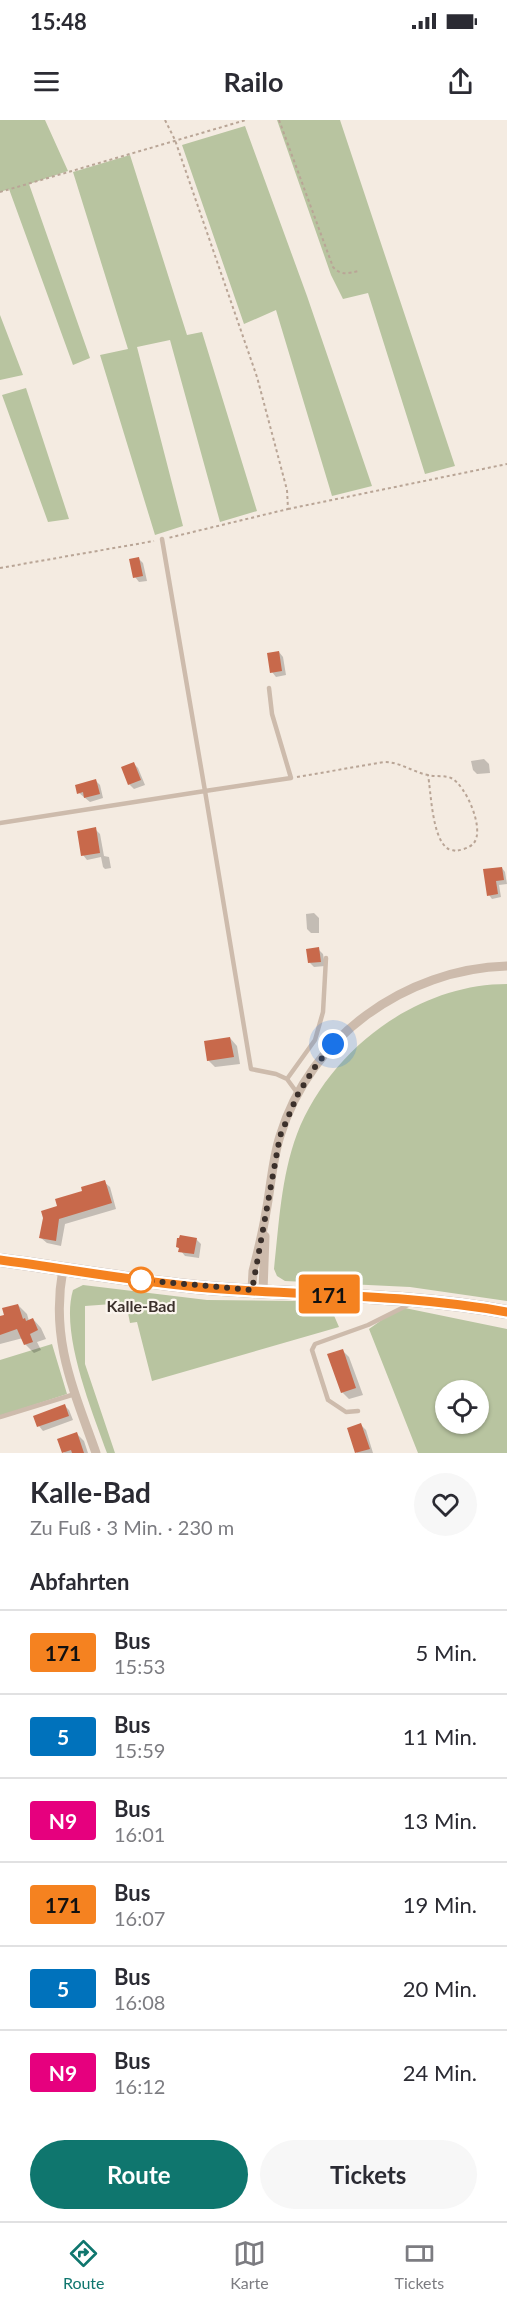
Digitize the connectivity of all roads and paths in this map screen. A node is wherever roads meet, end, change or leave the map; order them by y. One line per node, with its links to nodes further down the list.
1 (165, 120): 4 (path)
2 (246, 120): 4 (path)
3 (279, 120): 6 (path)
4 (175, 140): 5 (path); 8 (path)
5 (0, 192)
6 (359, 271)
7 (507, 464): 8 (path)
8 (288, 509): 9 (path)
9 (162, 539): 10 (path); 14 (lane)
10 (0, 568)
11 (269, 687): 13 (lane)
12 (428, 775): 12 (path); 13 (path)
13 (291, 778): 14 (lane)
14 (205, 791): 15 (lane); 18 (lane)
15 (0, 823)
16 (326, 958): 18 (lane)
17 (507, 966): 19 (street)
18 (287, 1079): 19 (lane)
19 (298, 1094): 22 (street)
20 (0, 1260): 21 (main road)
21 (63, 1269): 22 (main road); 25 (street)
22 (257, 1291): 23 (main road)
23 (413, 1299): 24 (main road); 26 (lane)
24 (507, 1312)
25 (75, 1394): 27 (lane); 28 (street)
26 (358, 1411)
27 (0, 1417)
28 (96, 1453)

